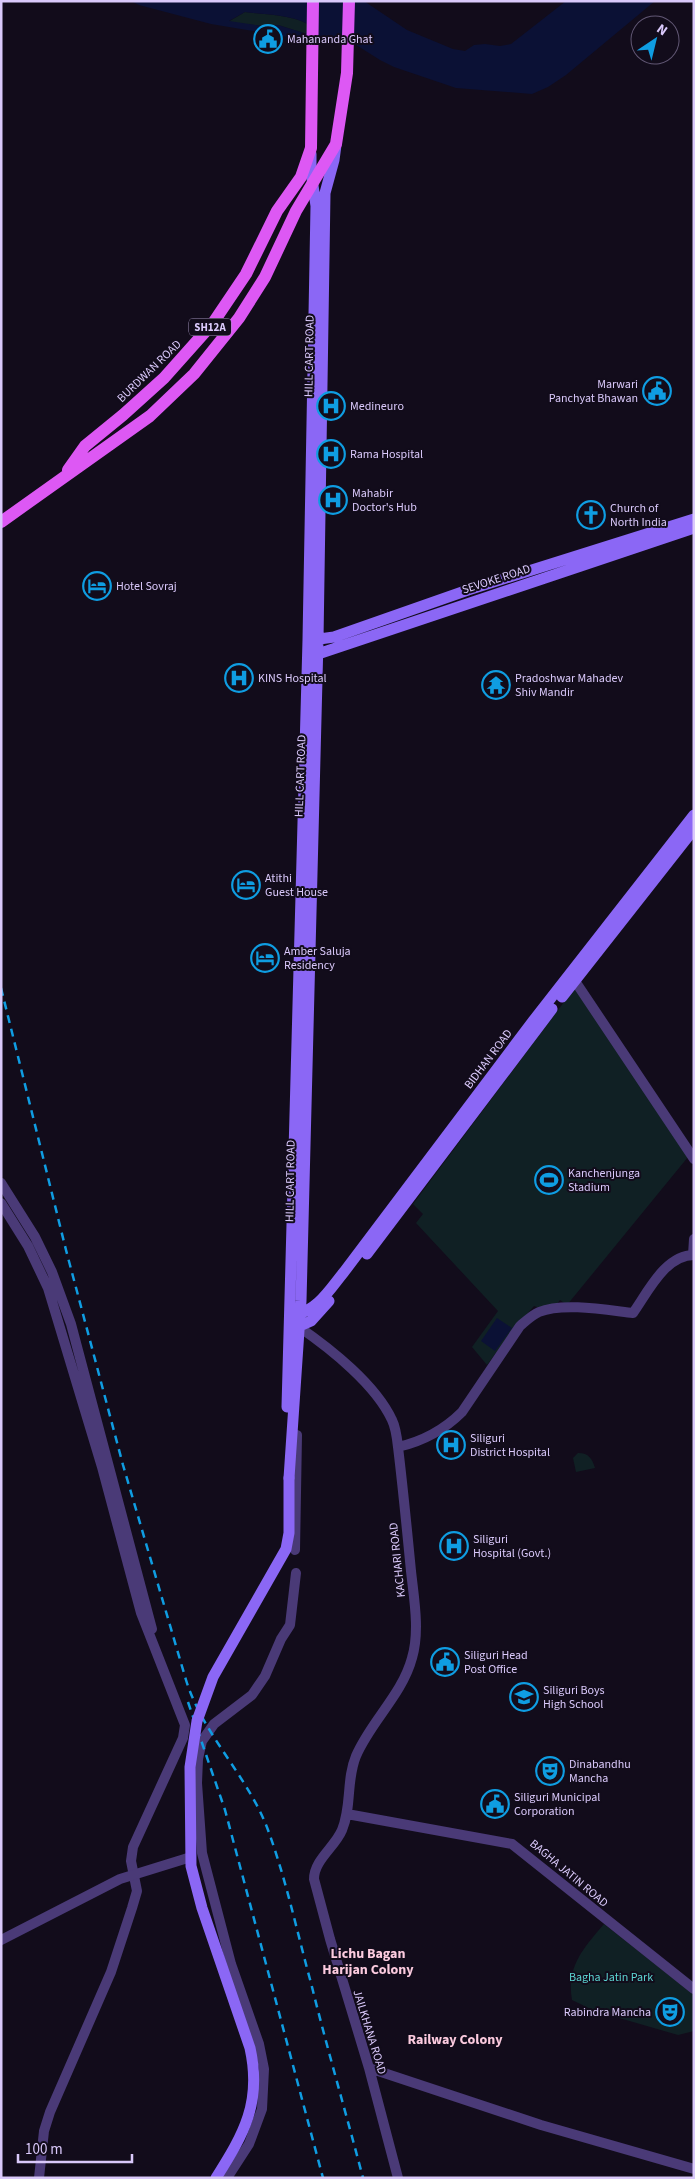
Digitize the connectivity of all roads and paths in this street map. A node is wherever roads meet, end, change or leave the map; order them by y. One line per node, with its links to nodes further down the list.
1 (313, 1): 4 (main road, HILL CART ROAD / SH12A)
2 (349, 1): 3 (main road, HILL CART ROAD / SH12A)
3 (336, 144): 6 (main road, HILL CART ROAD / SH12A); 7 (main road, HILL CART ROAD)
4 (311, 148): 5 (main road, BURDWAN ROAD / SH12A); 6 (main road, HILL CART ROAD)
5 (296, 185): 6 (main road); 8 (main road, BURDWAN ROAD / SH12A)
6 (312, 185): 7 (main road); 8 (main road, BURDWAN ROAD / SH12A); 14 (main road, HILL CART ROAD)
7 (325, 189): 14 (main road, HILL CART ROAD)
8 (66, 474): 10 (main road, BURDWAN ROAD / SH12A)
9 (694, 519): 12 (main road, SEVOKE ROAD)
10 (1, 522)
11 (694, 528): 12 (main road, SEVOKE ROAD)
12 (582, 560): 13 (main road, SEVOKE ROAD)
13 (452, 602): 14 (main road, SEVOKE ROAD); 15 (main road, SEVOKE ROAD)
14 (313, 640): 15 (main road, HILL CART ROAD)
15 (313, 654): 26 (main road, HILL CART ROAD)
16 (694, 815): 18 (main road, BIDHAN ROAD)
17 (694, 829): 18 (main road, BIDHAN ROAD)
18 (670, 852): 19 (main road, BIDHAN ROAD)
19 (573, 977): 20 (street); 25 (main road, BIDHAN ROAD)
20 (694, 1159)
21 (1, 1183): 32 (street)
22 (1, 1203): 32 (street)
23 (694, 1239): 24 (street)
24 (693, 1255): 29 (street)
25 (322, 1305): 26 (main road, BIDHAN ROAD); 27 (main road, BIDHAN ROAD)
26 (295, 1315): 27 (main road, HILL CART ROAD)
27 (294, 1329): 28 (main road, HILL CART ROAD); 29 (street, KACHARI ROAD)
28 (290, 1417): 30 (street); 36 (main road, HILL CART ROAD, bridge)
29 (398, 1447): 35 (street, KACHARI ROAD)
30 (295, 1550)
31 (296, 1573): 34 (street)
32 (156, 1650): 33 (street)
33 (181, 1742): 34 (street); 41 (street)
34 (202, 1743): 43 (street)
35 (346, 1814): 38 (street, BAGHA JATIN ROAD); 39 (street, JAILKHANA ROAD)
36 (191, 1857): 37 (street, bridge); 42 (main road, HILL CART ROAD, bridge)
37 (1, 1940)
38 (694, 1989)
39 (369, 2068): 40 (street); 44 (street, JAILKHANA ROAD)
40 (694, 2169)
41 (39, 2178)
42 (216, 2178)
43 (227, 2178)
44 (398, 2178)

